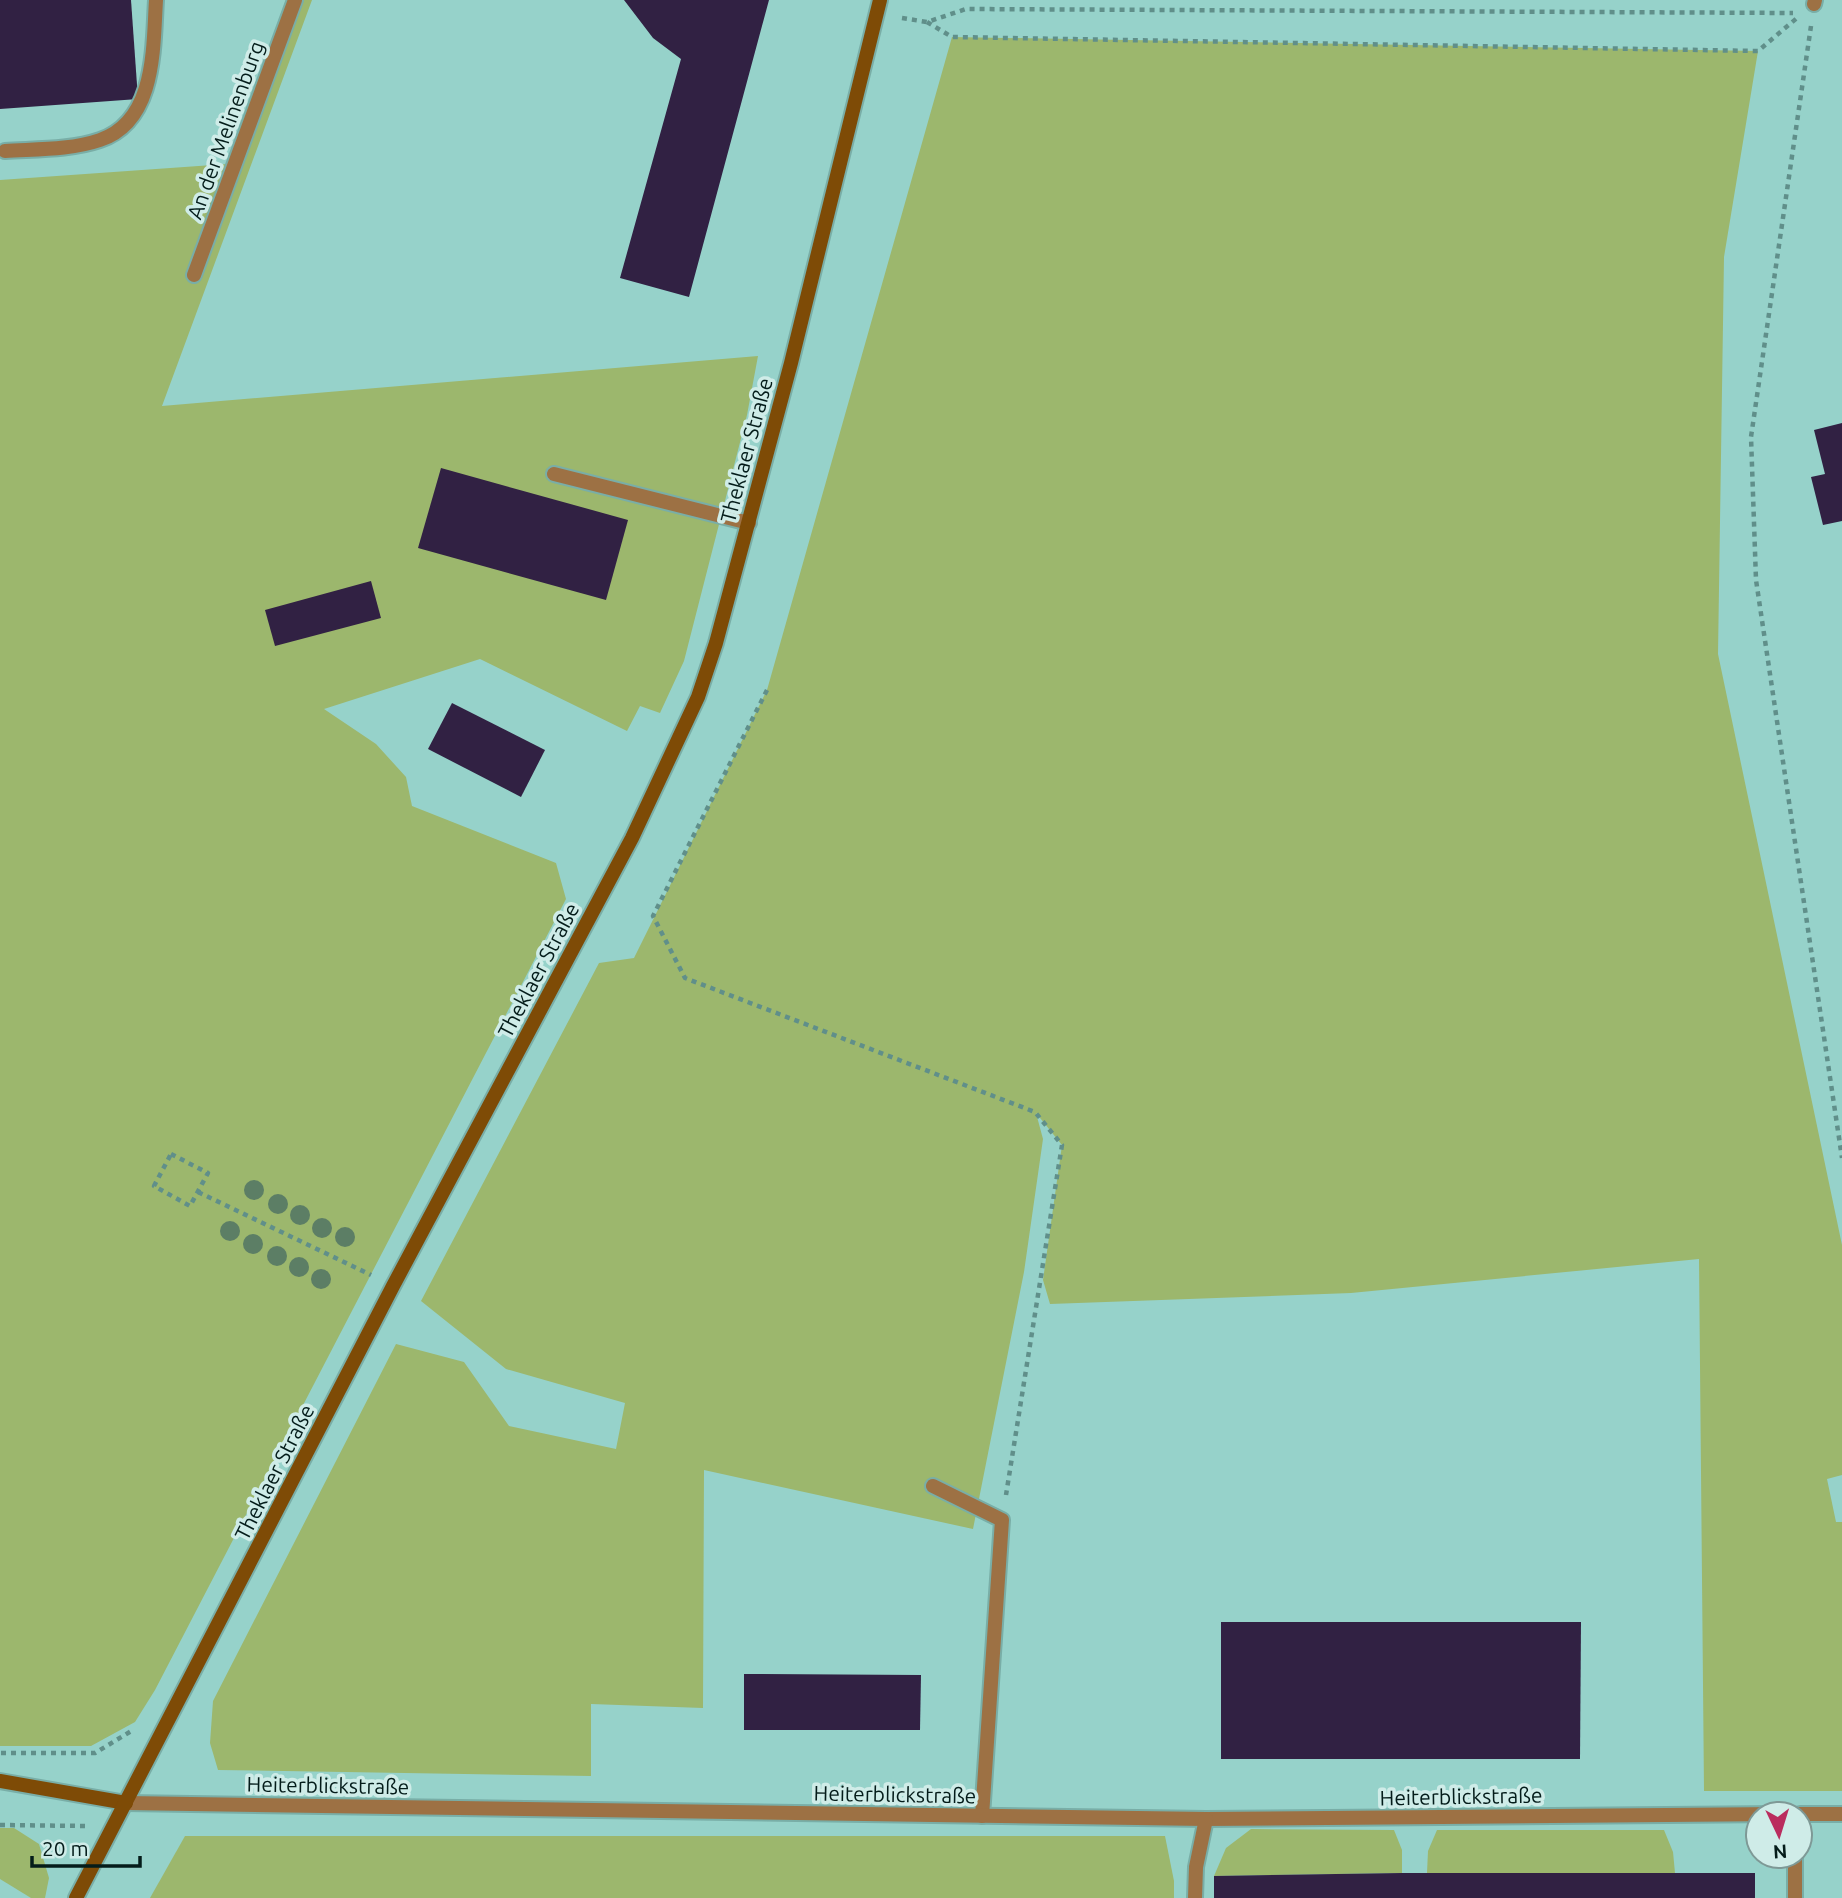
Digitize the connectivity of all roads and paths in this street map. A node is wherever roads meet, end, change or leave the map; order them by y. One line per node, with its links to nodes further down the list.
1 (156, 0): 6 (street)
2 (295, 0): 7 (street, An der Melinenburg)
3 (1814, 2): 11 (path)
4 (878, 7): 5 (path); 9 (main road, Theklaer Straße)
5 (927, 22): 5 (path)
6 (5, 151)
7 (194, 275)
8 (554, 474): 9 (street)
9 (749, 523): 13 (main road, Theklaer Straße)
10 (767, 690): 15 (path)
11 (1842, 1158)
12 (198, 1192): 12 (path); 13 (path)
13 (393, 1286): 19 (main road, Theklaer Straße)
14 (933, 1486): 15 (street)
15 (1002, 1520): 23 (street)
16 (135, 1729): 17 (path)
17 (0, 1753)
18 (0, 1781): 19 (main road, Heiterblickstraße)
19 (125, 1803): 23 (street, Heiterblickstraße); 26 (main road, Theklaer Straße)
20 (1744, 1814): 24 (street, Heiterblickstraße)
21 (1814, 1814): 22 (street)
22 (1842, 1814)
23 (982, 1816): 24 (street, Heiterblickstraße)
24 (1206, 1819): 29 (street)
25 (0, 1825): 26 (path)
26 (113, 1827): 28 (main road, Theklaer Straße)
27 (1795, 1870): 30 (street)
28 (76, 1898)
29 (1195, 1898)
30 (1795, 1898)

